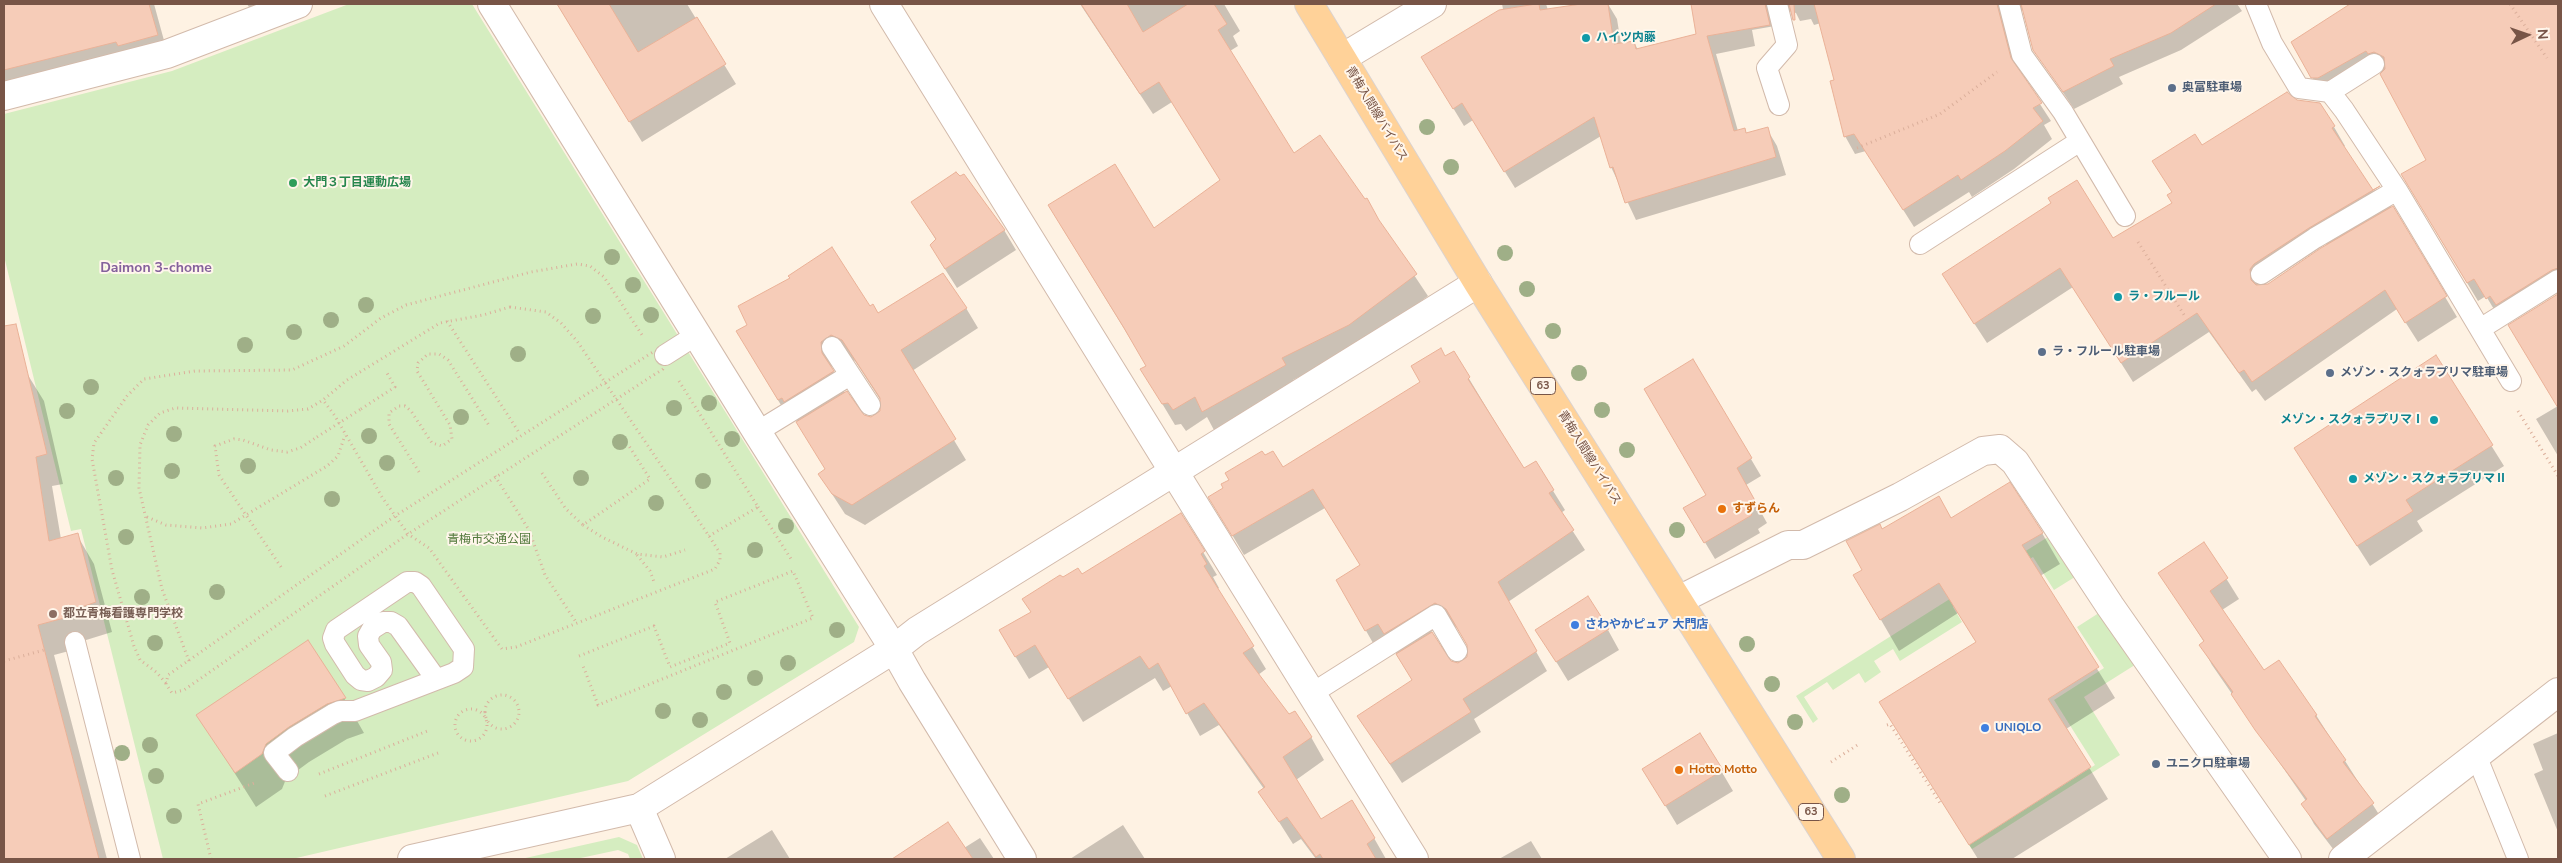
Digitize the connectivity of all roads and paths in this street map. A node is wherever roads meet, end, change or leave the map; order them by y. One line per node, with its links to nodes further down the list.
1 (298, 4): 15 (street)
2 (492, 4): 28 (street)
3 (884, 4): 46 (street)
4 (1309, 4): 11 (main road, 青梅入間線バイパス / 63)
5 (1432, 4): 11 (street)
6 (1777, 4): 16 (lane)
7 (2009, 4): 10 (lane)
8 (2256, 4): 14 (lane)
9 (2510, 4): 12 (path)
10 (2022, 55): 17 (lane); 18 (path)
11 (1342, 58): 24 (main road, 青梅入間線バイパス / 63)
12 (2547, 58)
13 (2374, 64): 14 (lane)
14 (2330, 92): 19 (lane)
15 (4, 96)
16 (1779, 105)
17 (2080, 141): 20 (lane); 21 (lane)
18 (1857, 148)
19 (2397, 190): 22 (lane); 27 (lane)
20 (2125, 216): 25 (path)
21 (1920, 244)
22 (2261, 274)
23 (2558, 280): 27 (lane)
24 (1478, 283): 46 (street); 61 (main road, 青梅入間線バイパス / 63)
25 (2186, 318)
26 (447, 320): 34 (path); 37 (path); 42 (path)
27 (2480, 330): 35 (lane)
28 (698, 334): 30 (lane); 40 (street)
29 (832, 346): 32 (lane)
30 (662, 363): 34 (path); 36 (path); 71 (path)
31 (386, 373): 51 (path, bridge)
32 (850, 375): 38 (lane); 40 (lane)
33 (677, 377): 49 (path)
34 (606, 381): 36 (path); 42 (path)
35 (2512, 381): 48 (path)
36 (617, 399): 47 (path); 55 (path)
37 (323, 400): 41 (path); 50 (path)
38 (870, 405)
39 (490, 427): 44 (path)
40 (757, 432): 64 (street)
41 (346, 434): 51 (path); 52 (path)
42 (520, 434): 52 (path)
43 (629, 446): 53 (path)
44 (419, 472)
45 (542, 473): 53 (path)
46 (1173, 473): 64 (street); 73 (street)
47 (496, 476): 54 (path); 62 (path)
48 (2558, 476)
49 (758, 507): 55 (path); 58 (path)
50 (146, 516): 51 (path); 68 (path)
51 (247, 516): 59 (path)
52 (395, 516): 54 (path); 68 (path)
53 (583, 524): 57 (path)
54 (408, 534): 62 (path); 71 (path)
55 (709, 536): 62 (path)
56 (685, 550): 57 (path)
57 (637, 554): 60 (path)
58 (791, 559)
59 (281, 567)
60 (654, 582)
61 (1679, 600): 93 (main road, 青梅入間線バイパス / 63); 94 (street)
62 (576, 622)
63 (75, 642): 67 (path); 87 (lane)
64 (894, 649): 85 (street); 91 (street)
65 (1458, 651): 73 (lane)
66 (579, 656): 69 (path)
67 (4, 661)
68 (189, 661): 71 (path)
69 (582, 663)
70 (436, 679): 70 (lane); 81 (lane)
71 (166, 684)
72 (2558, 692): 79 (street)
73 (1311, 694): 92 (street)
74 (486, 718): 74 (path); 74 (path)
75 (1887, 725): 84 (path)
76 (430, 730): 82 (path)
77 (1859, 744): 80 (path)
78 (438, 753): 83 (path)
79 (2476, 755): 86 (street); 96 (lane)
80 (1831, 762)
81 (288, 771): 88 (path)
82 (317, 774)
83 (325, 796)
84 (1942, 801)
85 (639, 808): 89 (street); 90 (street)
86 (2368, 851): 95 (street)
87 (130, 859)
88 (211, 859)
89 (412, 859)
90 (661, 859)
91 (1022, 859)
92 (1414, 859)
93 (1841, 859)
94 (2287, 859)
95 (2342, 859)
96 (2518, 859)

